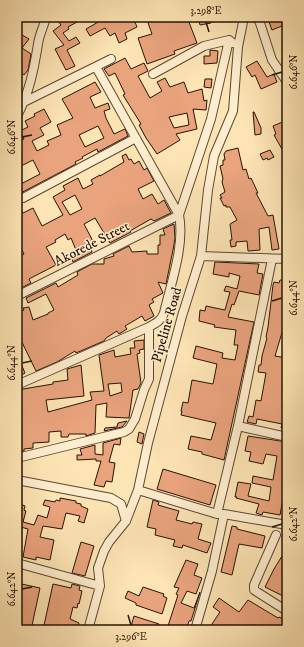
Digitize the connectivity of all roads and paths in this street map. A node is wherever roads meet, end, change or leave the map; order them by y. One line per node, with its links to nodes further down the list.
1 (46, 17): 12 (street)
2 (244, 17): 5 (street, Pipeline Road)
3 (256, 17): 11 (street)
4 (229, 40): 5 (street); 8 (street); 10 (street)
5 (238, 47): 7 (street, Pipeline Road)
6 (111, 59): 9 (street)
7 (238, 63): 8 (street); 17 (street, Pipeline Road)
8 (224, 64): 16 (street)
9 (96, 67): 12 (street); 14 (street)
10 (153, 74)
11 (287, 82)
12 (24, 102): 13 (street)
13 (17, 116)
14 (136, 138): 15 (street); 16 (street)
15 (23, 198)
16 (179, 215): 20 (street, Akorede Street); 21 (street)
17 (201, 256): 18 (street); 27 (street, Pipeline Road)
18 (272, 260): 19 (street); 23 (street)
19 (287, 260)
20 (17, 296)
21 (149, 327): 22 (street); 25 (street)
22 (17, 385)
23 (238, 426): 24 (street); 28 (street)
24 (287, 437)
25 (17, 458)
26 (17, 480): 29 (street)
27 (138, 490): 28 (street); 29 (street, Pipeline Road)
28 (220, 514): 30 (street); 36 (street)
29 (126, 520): 33 (street, Pipeline Road)
30 (287, 525)
31 (276, 535): 34 (street)
32 (17, 563): 33 (street)
33 (100, 586): 35 (street, Pipeline Road)
34 (287, 611)
35 (88, 630)
36 (195, 630)

